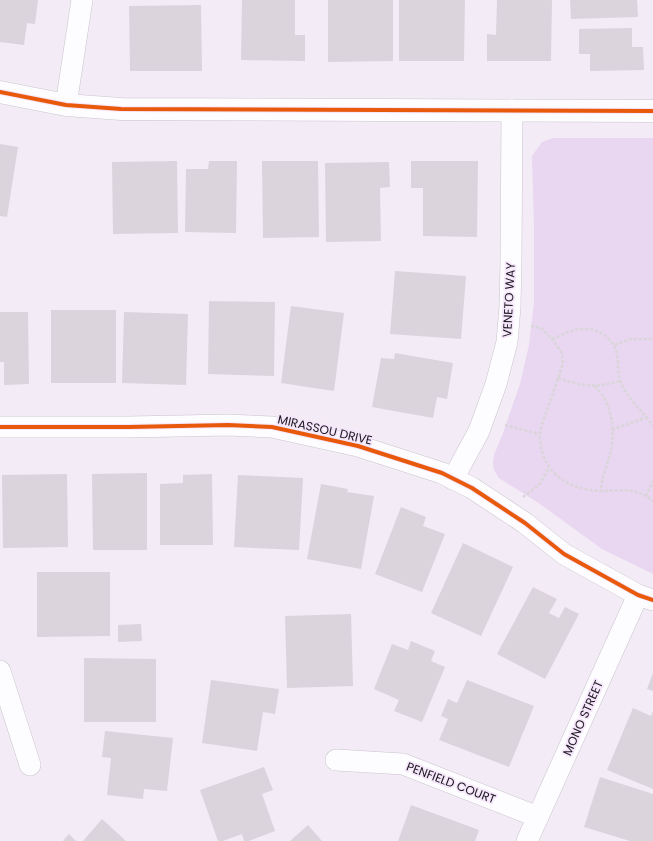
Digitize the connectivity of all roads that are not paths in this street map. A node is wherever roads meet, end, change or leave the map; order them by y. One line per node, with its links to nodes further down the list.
1 (82, 0): 3 (street)
2 (0, 92): 3 (street)
3 (66, 105): 4 (street)
4 (512, 110): 5 (street); 7 (street, VENETO WAY)
5 (653, 111)
6 (0, 427): 7 (street, MIRASSOU DRIVE)
7 (454, 479): 8 (street, MIRASSOU DRIVE)
8 (645, 597): 12 (street, MONO STREET)
9 (0, 671): 11 (street)
10 (336, 760): 12 (street, PENFIELD COURT)
11 (30, 765)
12 (538, 817): 13 (street, MONO STREET)
13 (527, 841)

